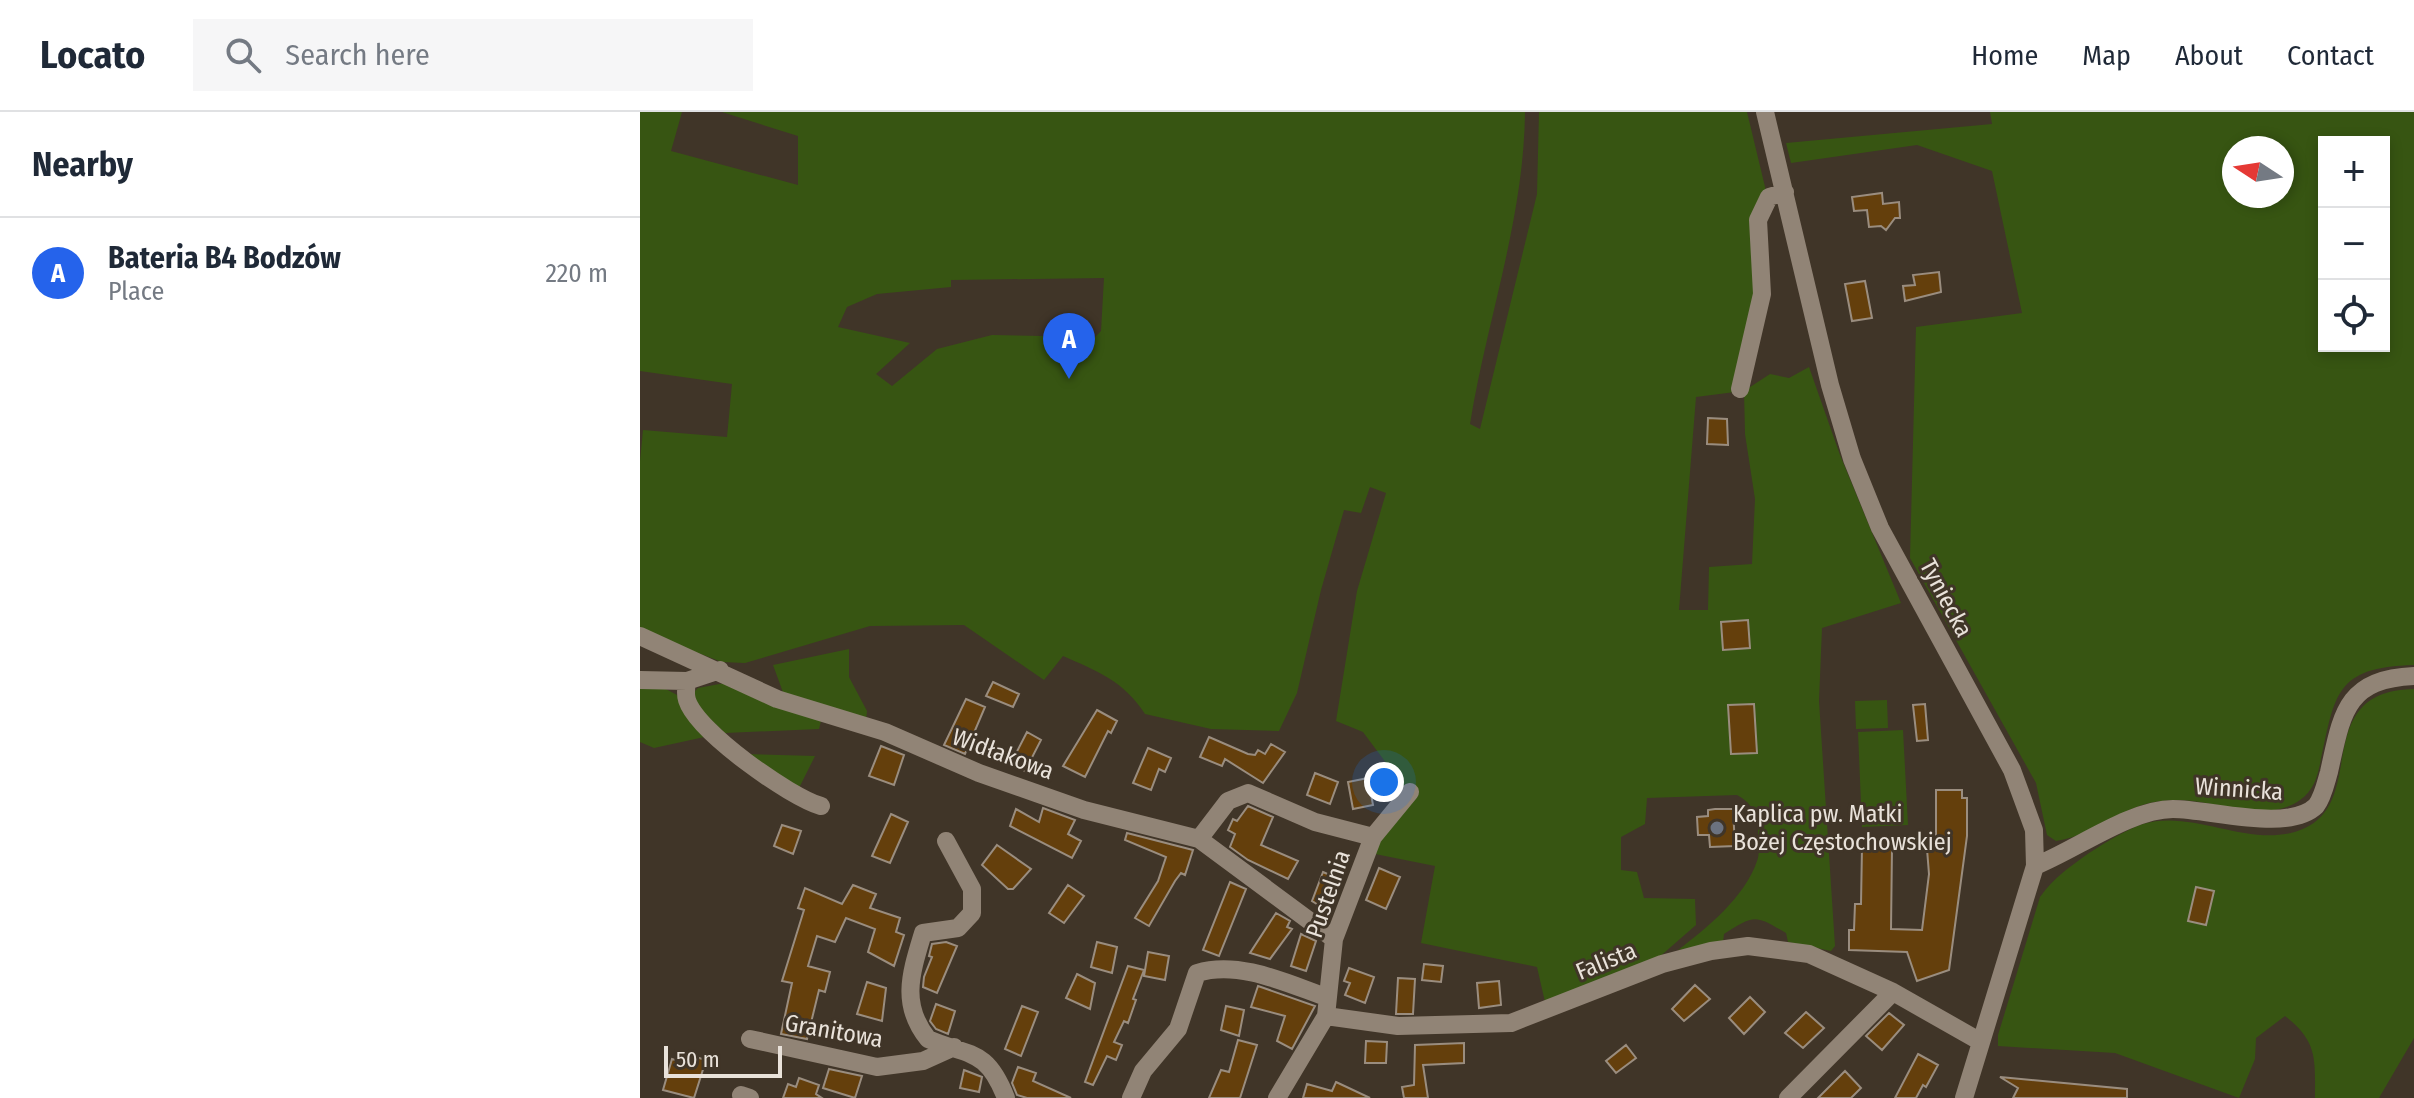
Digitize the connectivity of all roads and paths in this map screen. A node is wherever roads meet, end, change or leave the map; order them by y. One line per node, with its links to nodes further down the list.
1 (1765, 112): 2 (street, Tyniecka)
2 (1785, 192): 3 (street); 14 (street, Tyniecka)
3 (1740, 389)
4 (640, 636): 5 (street, Widłakowa)
5 (720, 670): 8 (street); 12 (street, Widłakowa)
6 (2414, 676): 14 (street, Winnicka)
7 (640, 680): 8 (street)
8 (687, 681): 10 (street)
9 (1410, 792): 11 (street, Pustelnia)
10 (821, 806)
11 (1373, 837): 12 (street, Pustelnia); 15 (street, Pustelnia)
12 (1199, 839): 15 (street, Widłakowa)
13 (946, 841): 20 (street)
14 (2035, 866): 19 (street, Tyniecka)
15 (1334, 939): 17 (street, Pustelnia)
16 (1893, 992): 17 (street, Falista); 19 (street, Falista); 24 (street)
17 (1326, 1006): 22 (street, Falista); 23 (street)
18 (750, 1039): 20 (street, Granitowa)
19 (1981, 1042): 25 (street, Tyniecka)
20 (954, 1047): 21 (street)
21 (1006, 1098)
22 (1131, 1098)
23 (1277, 1098)
24 (1788, 1098)
25 (1964, 1098)

